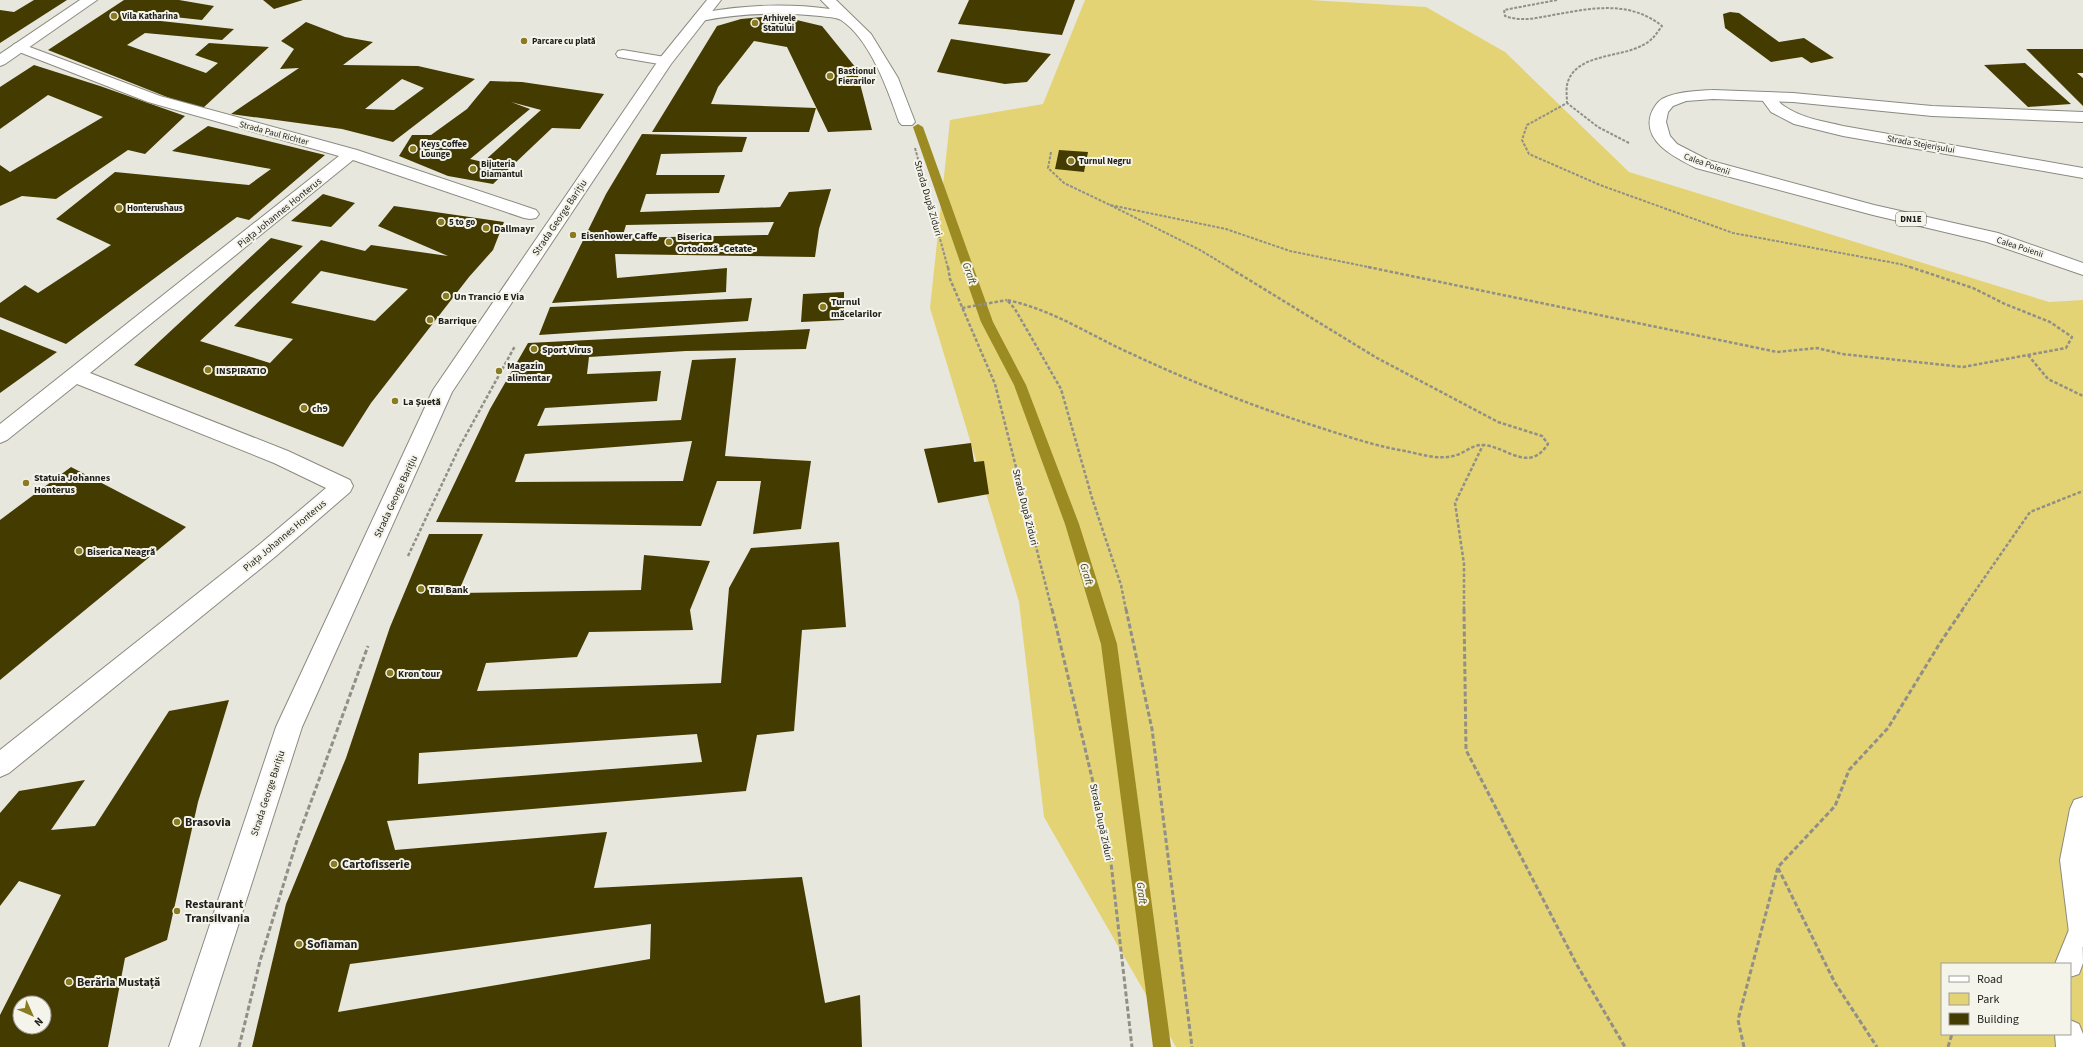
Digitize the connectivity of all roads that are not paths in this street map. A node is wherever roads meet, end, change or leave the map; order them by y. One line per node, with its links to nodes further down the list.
1 (90, 0): 6 (street)
2 (714, 0): 5 (street, Strada George Barițiu)
3 (828, 0): 4 (lane)
4 (842, 15): 5 (lane); 12 (lane)
5 (701, 17): 9 (street, Strada George Barițiu)
6 (19, 48): 8 (street); 13 (street, Strada Paul Richter)
7 (623, 54): 9 (lane)
8 (0, 61)
9 (665, 61): 24 (street, Strada George Barițiu)
10 (1768, 96): 11 (street, Calea Poienii / DN1E); 14 (street, Strada Stejerișului); 16 (street, Calea Poienii / DN1E)
11 (2083, 117)
12 (907, 122)
13 (351, 154): 15 (street, Strada Paul Richter); 17 (street, Piața Johannes Honterus)
14 (2083, 173)
15 (530, 214)
16 (2083, 269)
17 (75, 375): 18 (street, Piața Johannes Honterus); 19 (street, Piața Johannes Honterus)
18 (0, 434)
19 (0, 766)
20 (2083, 809): 21 (street)
21 (2083, 931): 22 (lane)
22 (2069, 963)
23 (2068, 1035): 25 (lane)
24 (184, 1047)
25 (2070, 1047)

